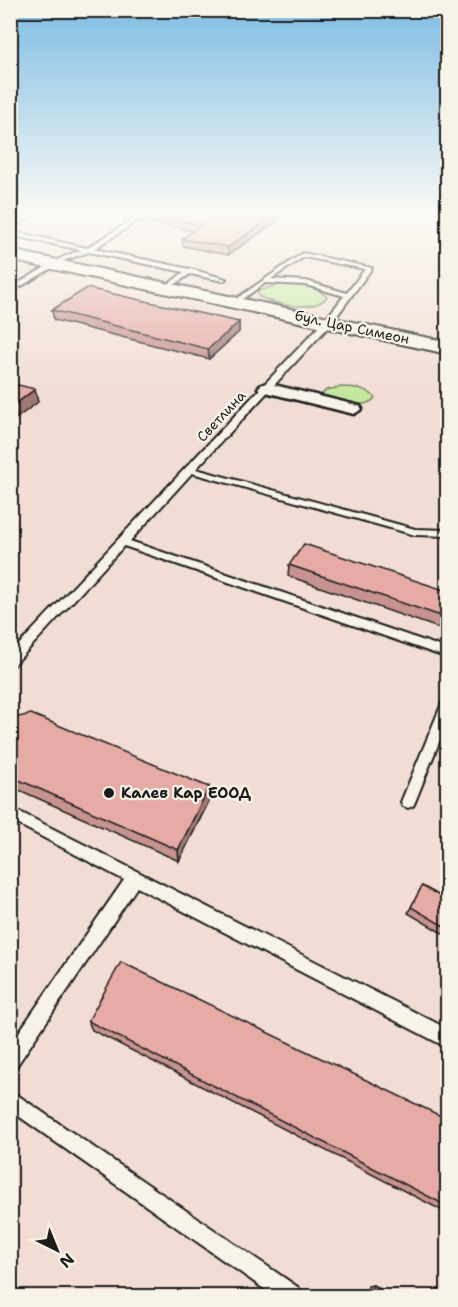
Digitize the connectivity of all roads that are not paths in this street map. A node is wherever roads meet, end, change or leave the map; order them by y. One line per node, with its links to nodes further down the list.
1 (40, 273): 10 (lane)
2 (97, 273): 9 (main road, бул. Цар Симеон)
3 (187, 273): 9 (lane)
4 (198, 273): 7 (lane)
5 (276, 273): 8 (lane, Светлина)
6 (365, 273): 11 (lane, Светлина)
7 (223, 279)
8 (264, 281): 11 (lane); 12 (lane)
9 (167, 288): 12 (main road, бул. Цар Симеон)
10 (10, 291)
11 (347, 296): 13 (lane, Светлина)
12 (236, 303): 13 (main road, бул. Цар Симеон)
13 (328, 322): 14 (main road, бул. Цар Симеон); 15 (lane, Светлина)
14 (447, 348)
15 (266, 388): 16 (street); 17 (lane, Светлина)
16 (354, 409)
17 (190, 470): 18 (lane); 19 (lane, Светлина)
18 (447, 533)
19 (123, 542): 20 (lane); 21 (lane, Светлина)
20 (447, 654)
21 (10, 662)
22 (447, 703): 23 (lane)
23 (408, 802)
24 (10, 813): 25 (lane)
25 (135, 877): 26 (lane); 27 (lane)
26 (447, 1039)
27 (10, 1060)
28 (10, 1099): 29 (lane)
29 (291, 1296)

